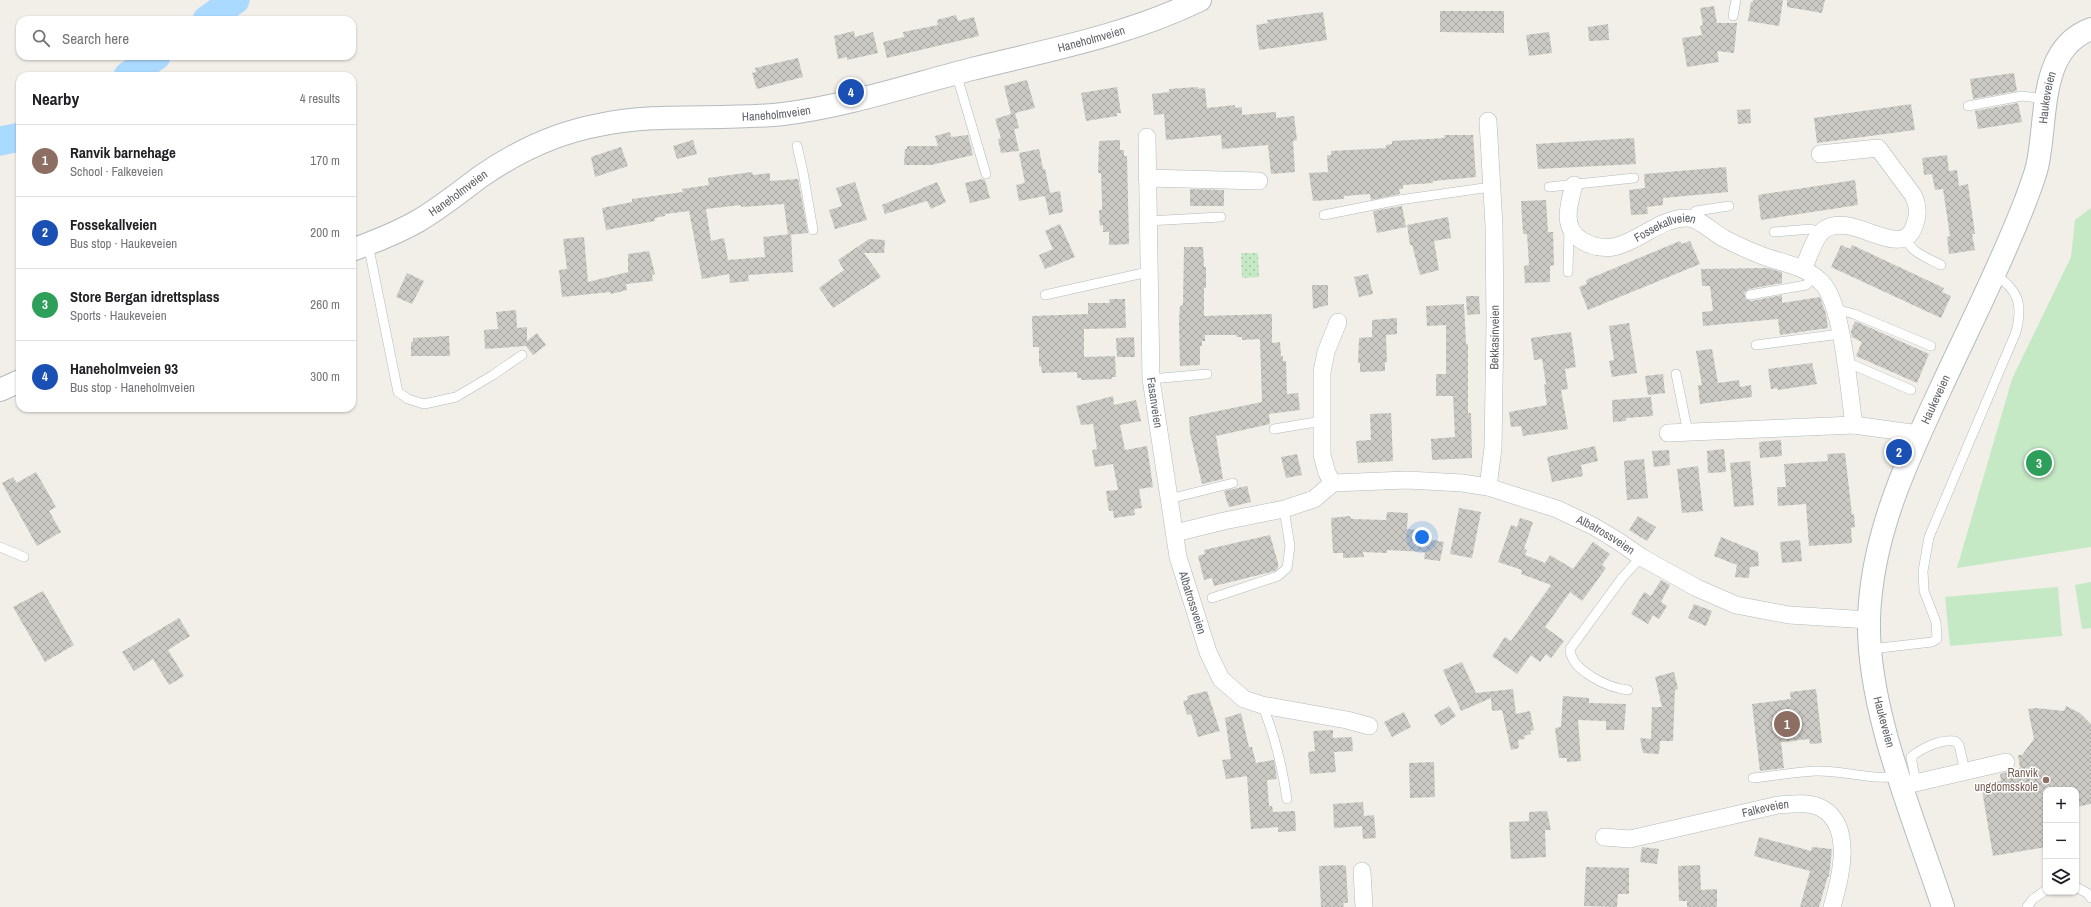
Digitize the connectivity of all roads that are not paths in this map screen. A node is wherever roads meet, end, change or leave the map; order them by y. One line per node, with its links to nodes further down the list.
1 (1200, 0): 5 (street, Haneholmveien)
2 (1736, 0): 3 (lane)
3 (1733, 16)
4 (2091, 29): 6 (street, Haukeveien)
5 (956, 73): 12 (lane); 29 (street, Haneholmveien)
6 (2047, 99): 7 (lane); 34 (street, Haukeveien)
7 (1968, 106)
8 (1488, 121): 17 (street, Bekkasinveien)
9 (1147, 137): 13 (street, Fasanveien)
10 (797, 146): 25 (lane)
11 (1820, 154): 28 (street)
12 (986, 174)
13 (1146, 178): 15 (street); 23 (street, Fasanveien)
14 (1634, 178): 16 (lane)
15 (1259, 181)
16 (1574, 185): 18 (lane); 24 (street)
17 (1491, 187): 20 (lane); 58 (street, Bekkasinveien)
18 (1549, 187)
19 (1729, 206): 22 (lane)
20 (1324, 215)
21 (1220, 217): 23 (lane)
22 (1690, 218): 24 (street, Fossekallveien); 33 (street, Fossekallveien)
23 (1147, 221): 31 (street, Fasanveien)
24 (1570, 226): 32 (lane)
25 (813, 230)
26 (1774, 232): 27 (lane)
27 (1820, 234): 28 (street); 33 (street)
28 (1906, 237): 30 (lane)
29 (360, 247): 42 (lane, Haneholmveien)
30 (1941, 265)
31 (1148, 272): 35 (lane); 46 (street, Fasanveien)
32 (1568, 272)
33 (1809, 272): 36 (lane); 37 (street)
34 (1994, 274): 55 (street, Haukeveien); 67 (lane)
35 (1045, 295)
36 (1750, 295)
37 (1836, 309): 39 (street); 41 (lane)
38 (1338, 322): 50 (street)
39 (1840, 334): 40 (lane); 43 (street)
40 (1756, 345)
41 (1931, 346)
42 (522, 355)
43 (1844, 361): 49 (lane); 51 (street)
44 (1207, 374): 46 (lane)
45 (1676, 374): 54 (lane)
46 (1151, 379): 59 (street, Fasanveien)
47 (16, 383): 48 (street)
48 (0, 390)
49 (1911, 390)
50 (1322, 421): 52 (lane); 57 (street)
51 (1854, 425): 54 (street); 55 (street)
52 (1274, 429)
53 (1668, 433): 54 (street)
54 (1688, 433)
55 (1919, 434): 66 (street, Haukeveien)
56 (1233, 483): 59 (lane)
57 (1333, 483): 58 (street, Albatrossveien); 60 (street)
58 (1488, 487): 64 (street, Albatrossveien)
59 (1169, 499): 61 (street, Fasanveien)
60 (1284, 509): 61 (street); 65 (lane)
61 (1175, 533): 69 (street, Albatrossveien)
62 (0, 547): 63 (lane)
63 (24, 557)
64 (1642, 557): 66 (street, Albatrossveien); 68 (lane)
65 (1212, 598)
66 (1869, 620): 67 (street, Haukeveien)
67 (1870, 650): 74 (street, Haukeveien)
68 (1628, 690)
69 (1262, 705): 70 (street, Albatrossveien); 75 (lane)
70 (1369, 726)
71 (2006, 762): 72 (street)
72 (1965, 772): 74 (street); 74 (lane)
73 (1753, 778): 74 (lane)
74 (1906, 781): 83 (street, Haukeveien)
75 (1287, 799)
76 (1604, 837): 82 (street, Falkeveien)
77 (1362, 871): 81 (street)
78 (2079, 889): 80 (lane)
79 (2043, 892): 84 (lane)
80 (2091, 898)
81 (1364, 907)
82 (1832, 907)
83 (1943, 907)
84 (2027, 907)

